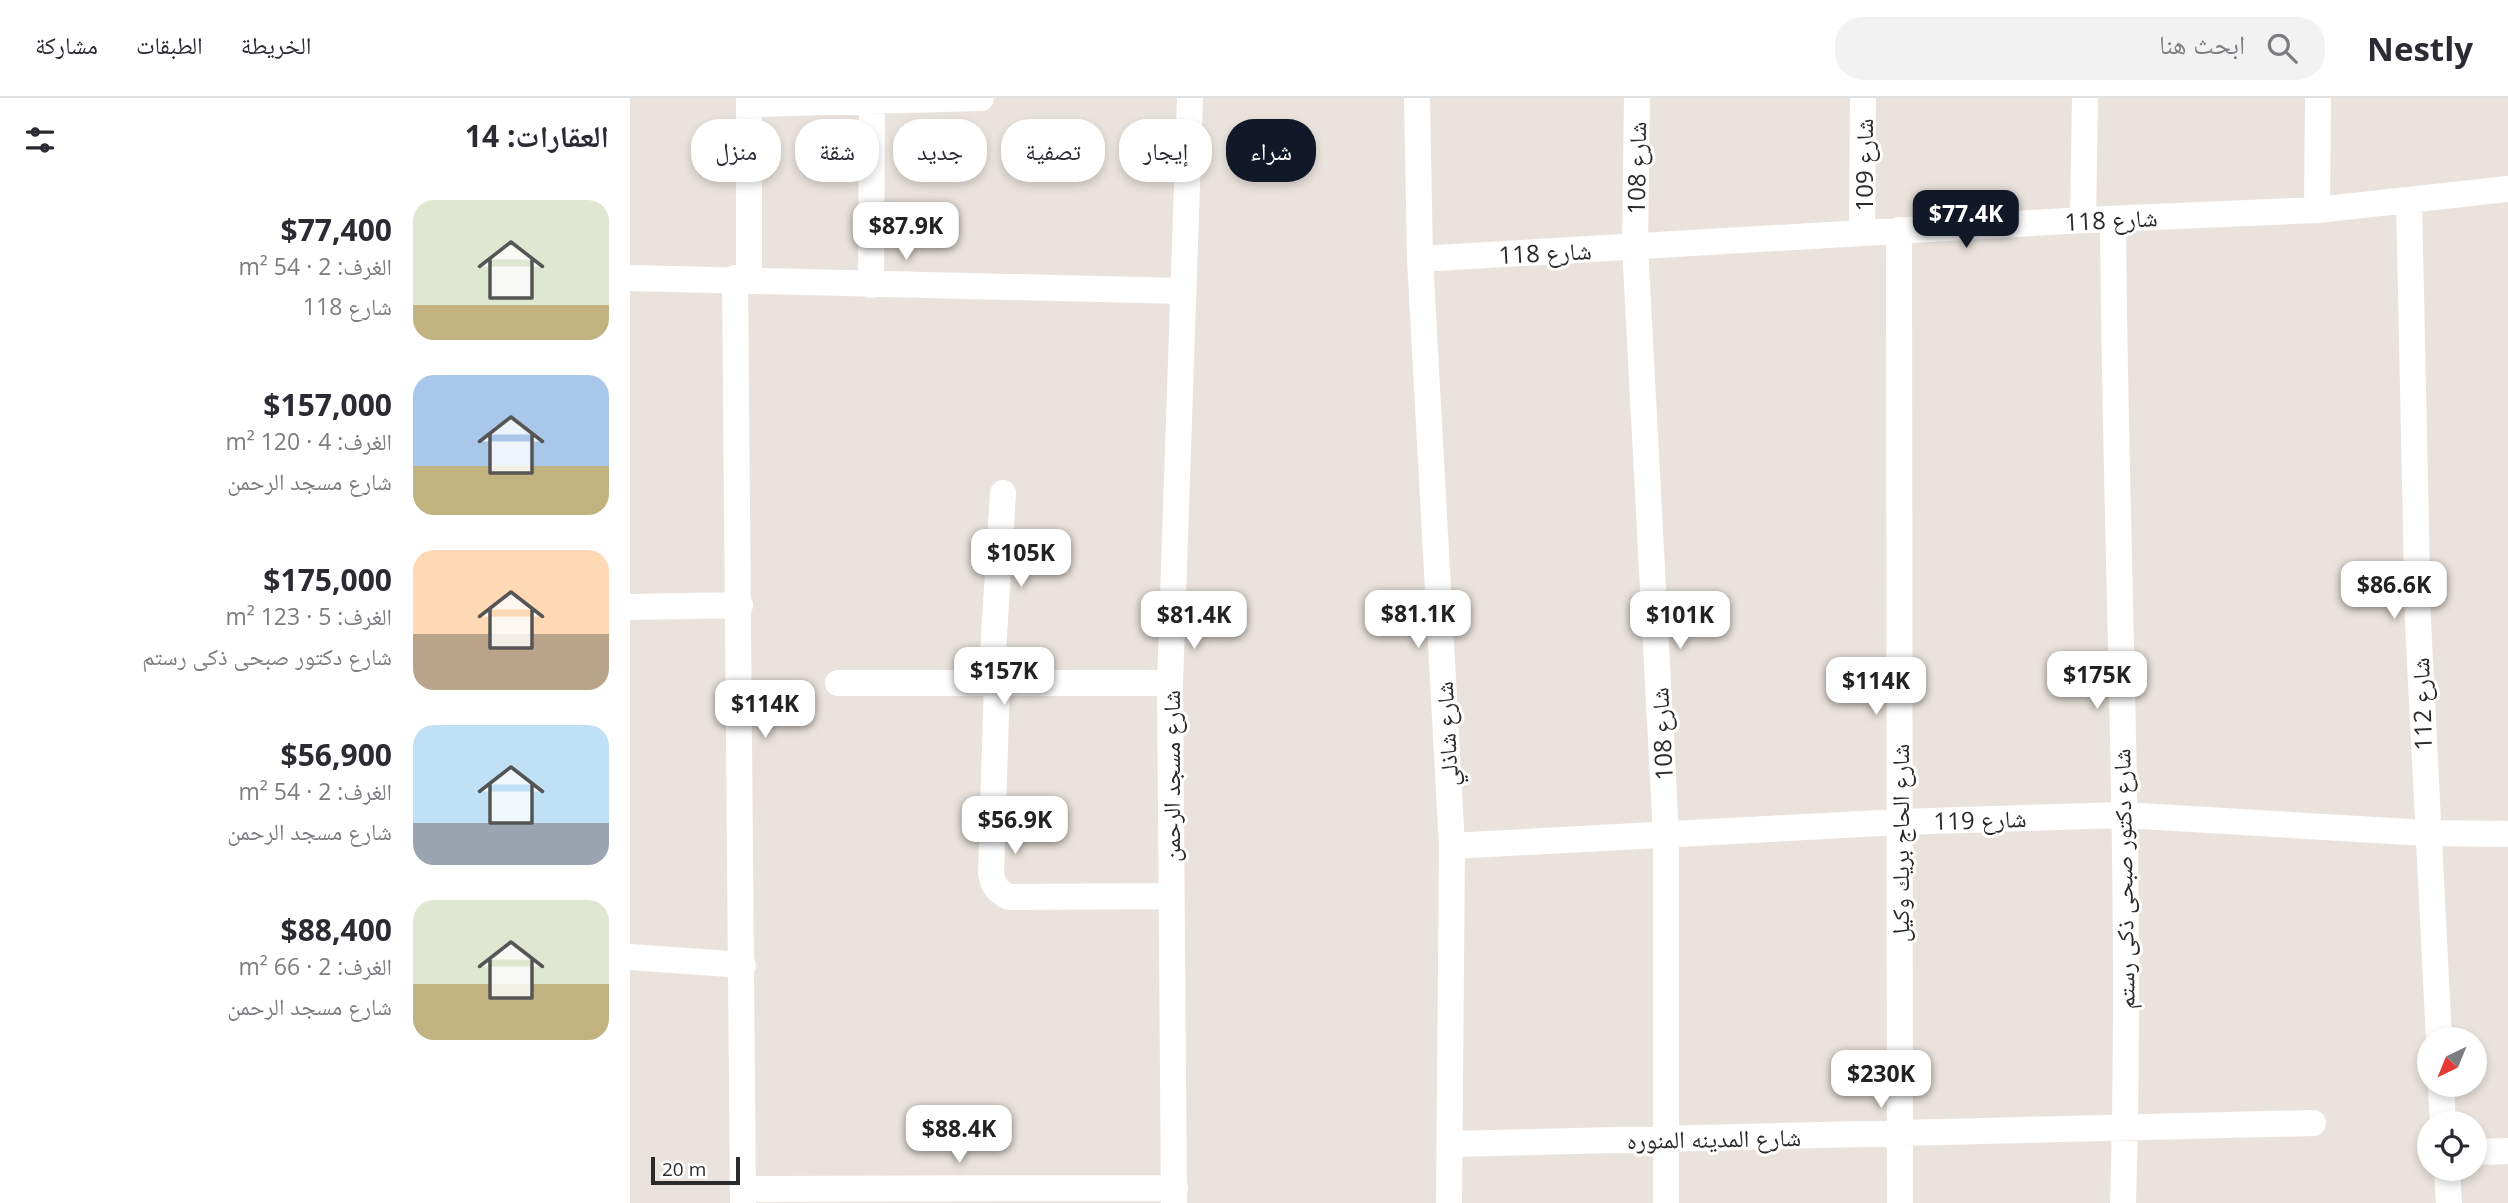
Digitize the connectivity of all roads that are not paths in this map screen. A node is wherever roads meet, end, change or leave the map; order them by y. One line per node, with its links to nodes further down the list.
1 (981, 98): 8 (street)
2 (1190, 98): 22 (street, شارع مسجد الرحمن)
3 (1417, 98): 18 (street, شارع شاذلي)
4 (1637, 98): 17 (street, شارع 108)
5 (1863, 98): 16 (street, شارع 109)
6 (2085, 98): 14 (street)
7 (2318, 98): 12 (street)
8 (872, 99): 9 (street); 21 (street)
9 (749, 101): 20 (street)
10 (2508, 189): 11 (street, شارع 118)
11 (2409, 200): 12 (street, شارع 118); 31 (street, شارع 112)
12 (2317, 210): 13 (street, شارع 118)
13 (2113, 219): 14 (street, شارع 118); 29 (street, شارع دكتور صبحى ذكى رستم)
14 (2082, 220): 15 (street, شارع 118)
15 (1899, 230): 16 (street, شارع 118); 30 (street, شارع الحاج بريك وكيل)
16 (1863, 233): 17 (street, شارع 118)
17 (1635, 246): 18 (street, شارع 118); 33 (street, شارع 108)
18 (1420, 259): 34 (street, شارع شاذلي)
19 (630, 278): 20 (street)
20 (742, 279): 21 (street); 24 (street)
21 (871, 285): 22 (street)
22 (1182, 291): 28 (street, شارع مسجد الرحمن)
23 (1003, 493): 27 (street)
24 (740, 605): 25 (street); 37 (street)
25 (630, 607)
26 (838, 682): 27 (street)
27 (994, 683): 28 (street); 35 (street)
28 (1170, 683): 35 (street, شارع مسجد الرحمن)
29 (2124, 815): 30 (street, شارع 119); 31 (street, شارع 119); 40 (street, شارع دكتور صبحى ذكى رستم)
30 (1899, 822): 33 (street, شارع 119); 41 (street, شارع الحاج بريك وكيل)
31 (2426, 833): 32 (street, شارع 119); 38 (street, شارع 112)
32 (2508, 834)
33 (1666, 835): 34 (street, شارع 119); 42 (street, شارع 108)
34 (1452, 846): 43 (street, شارع شاذلي)
35 (1169, 896): 48 (street, شارع مسجد الرحمن)
36 (630, 957): 37 (street)
37 (743, 965): 47 (street)
38 (2438, 1027)
39 (2314, 1123): 40 (street, شارع المدينه المنوره)
40 (2125, 1128): 41 (street, شارع المدينه المنوره); 52 (street, شارع دكتور صبحى ذكى رستم)
41 (1899, 1133): 42 (street, شارع المدينه المنوره); 51 (street, شارع الحاج بريك وكيل)
42 (1666, 1139): 43 (street, شارع المدينه المنوره); 50 (street, شارع 108)
43 (1450, 1144): 49 (street, شارع شاذلي)
44 (2487, 1152): 45 (street)
45 (2508, 1152)
46 (2447, 1181): 53 (street)
47 (743, 1196): 48 (street)
48 (1175, 1196)
49 (1449, 1203)
50 (1665, 1203)
51 (1900, 1203)
52 (2123, 1203)
53 (2449, 1203)

